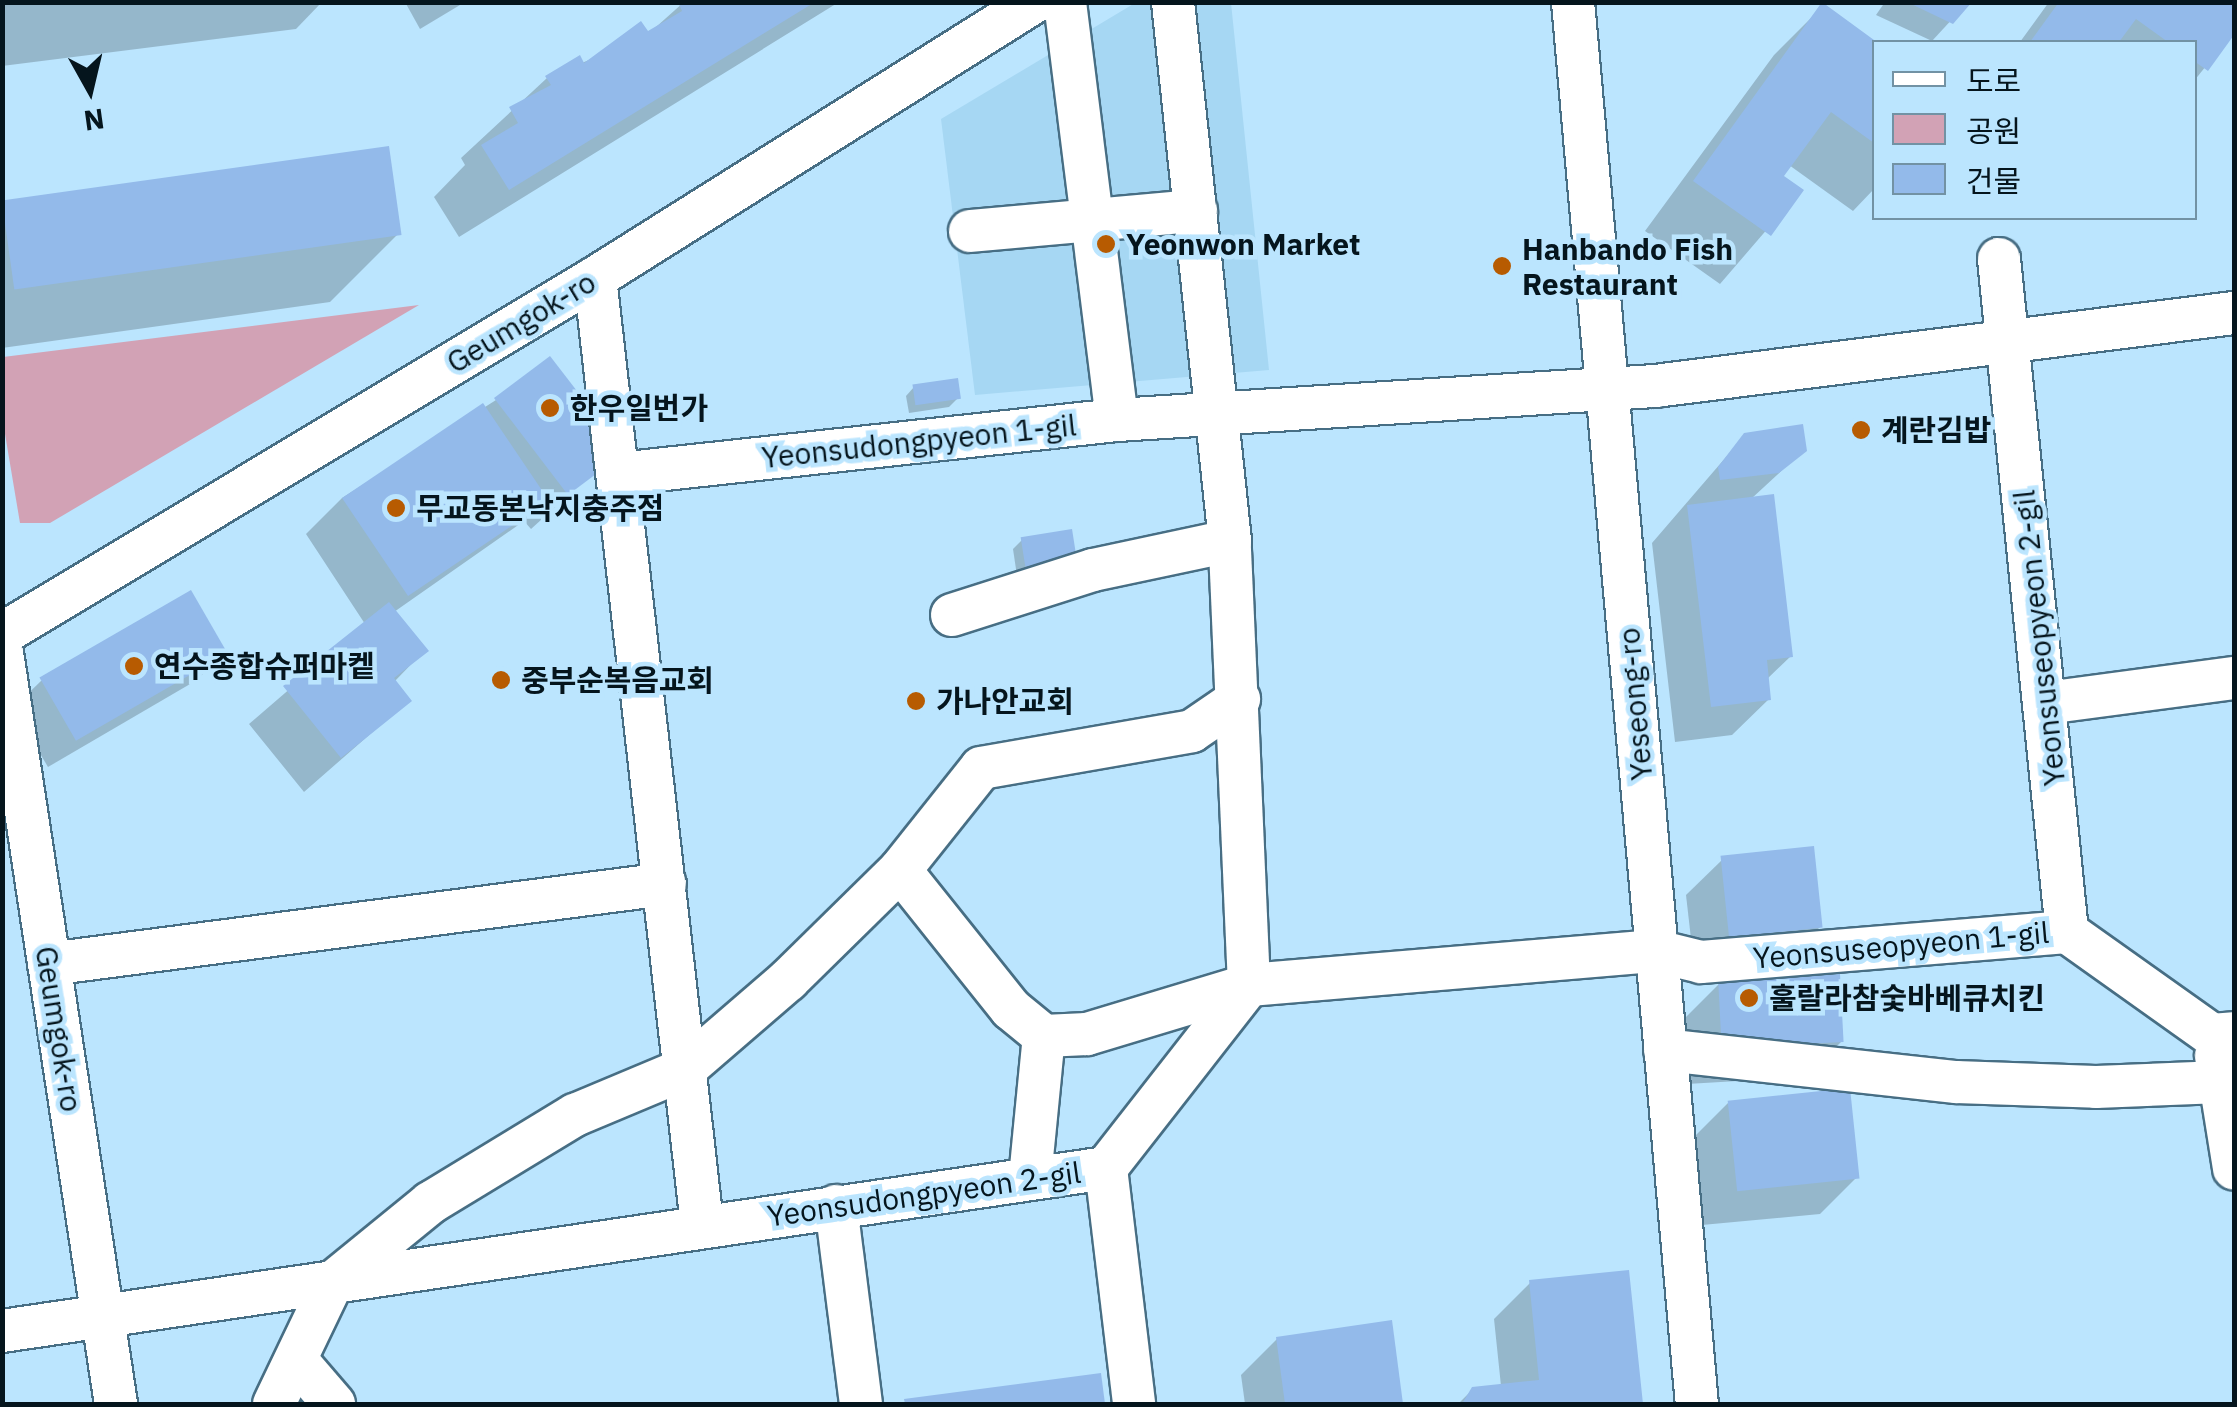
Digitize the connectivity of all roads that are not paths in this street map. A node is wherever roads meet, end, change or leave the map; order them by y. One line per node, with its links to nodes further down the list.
1 (1034, 2): 9 (street, Geumgok-ro)
2 (1065, 2): 6 (street)
3 (1172, 2): 5 (street)
4 (1572, 2): 12 (street, Yeseong-ro)
5 (1196, 211): 6 (street); 13 (street)
6 (1095, 224): 7 (street); 14 (street)
7 (970, 230)
8 (1999, 258): 11 (street, Yeonsuseopyeon 2-gil)
9 (595, 278): 15 (street); 18 (street, Geumgok-ro)
10 (2234, 313): 11 (street)
11 (2009, 344): 12 (street); 22 (street, Yeonsuseopyeon 2-gil)
12 (1608, 390): 13 (street, Yeonsudongpyeon 1-gil); 26 (street, Yeseong-ro)
13 (1218, 412): 14 (street, Yeonsudongpyeon 1-gil); 16 (street)
14 (1117, 420): 15 (street, Yeonsudongpyeon 1-gil)
15 (619, 474): 24 (street)
16 (1230, 542): 17 (street); 21 (street)
17 (952, 615)
18 (2, 634)
19 (2, 653): 27 (street, Geumgok-ro)
20 (2234, 678): 22 (street)
21 (1239, 699): 23 (street); 28 (street)
22 (2046, 703): 25 (street, Yeonsuseopyeon 2-gil)
23 (900, 870): 30 (street); 32 (street)
24 (665, 884): 27 (street); 32 (street)
25 (2067, 932): 26 (street, Yeonsuseopyeon 1-gil); 29 (street, Yeonsuseopyeon 1-gil)
26 (1656, 951): 28 (street); 31 (street, Yeseong-ro)
27 (49, 964): 40 (street, Geumgok-ro)
28 (1249, 985): 30 (street); 34 (street, Yeonsudongpyeon 2-gil)
29 (2223, 1034): 33 (street)
30 (1044, 1036): 36 (street)
31 (1664, 1050): 33 (street); 48 (street, Yeseong-ro)
32 (685, 1069): 38 (street); 39 (street)
33 (2221, 1082): 35 (street)
34 (1106, 1168): 36 (street, Yeonsudongpyeon 2-gil); 47 (street)
35 (2234, 1169)
36 (1030, 1178): 37 (street, Yeonsudongpyeon 2-gil)
37 (836, 1206): 38 (street, Yeonsudongpyeon 2-gil); 46 (street)
38 (702, 1225): 39 (street, Yeonsudongpyeon 2-gil)
39 (332, 1283): 40 (street, Yeonsudongpyeon 2-gil); 42 (street)
40 (103, 1319): 41 (street, Yeonsudongpyeon 2-gil); 43 (street, Geumgok-ro)
41 (2, 1331)
42 (297, 1361): 44 (street); 45 (street)
43 (116, 1404)
44 (274, 1404)
45 (334, 1404)
46 (861, 1404)
47 (1134, 1404)
48 (1697, 1404)

